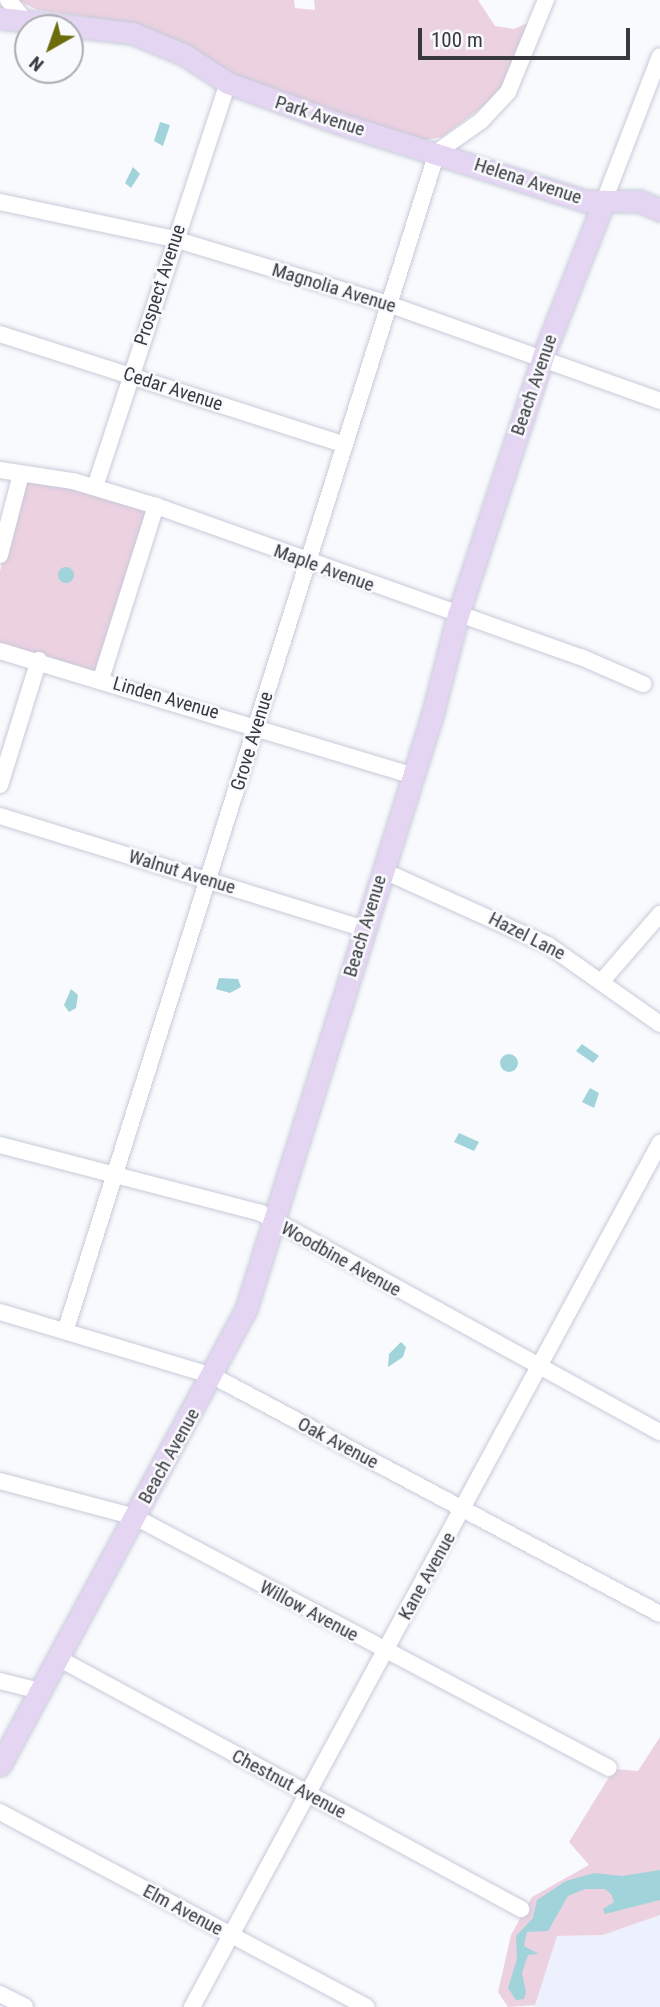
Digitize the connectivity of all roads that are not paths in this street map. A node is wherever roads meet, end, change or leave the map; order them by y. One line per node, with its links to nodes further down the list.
1 (8, 0): 3 (street)
2 (546, 0): 7 (street)
3 (20, 14)
4 (84, 27): 6 (street, Park Avenue)
5 (660, 56): 8 (street, Beach Avenue)
6 (228, 83): 7 (street, Park Avenue); 11 (street, Prospect Avenue)
7 (437, 152): 8 (street, Helena Avenue); 12 (street, Grove Avenue)
8 (604, 201): 10 (street, Helena Avenue); 14 (street, Beach Avenue)
9 (0, 202): 11 (street, Magnolia Avenue)
10 (660, 210)
11 (174, 239): 12 (street, Magnolia Avenue); 15 (street, Prospect Avenue)
12 (388, 304): 14 (street, Magnolia Avenue); 17 (street, Grove Avenue)
13 (0, 334): 15 (street, Cedar Avenue)
14 (544, 356): 16 (street, Magnolia Avenue); 24 (street, Beach Avenue)
15 (131, 376): 17 (street, Cedar Avenue); 20 (street, Prospect Avenue)
16 (660, 401)
17 (345, 445): 23 (street, Grove Avenue)
18 (0, 470): 19 (street, Maple Avenue)
19 (21, 474): 20 (street, Maple Avenue); 22 (street)
20 (95, 487): 21 (street, Maple Avenue)
21 (156, 506): 23 (street, Maple Avenue); 27 (street)
22 (0, 555)
23 (308, 564): 24 (street, Maple Avenue); 29 (street, Grove Avenue)
24 (458, 615): 28 (street, Maple Avenue); 30 (street, Beach Avenue)
25 (0, 651): 26 (street, Linden Avenue)
26 (39, 660): 27 (street, Linden Avenue); 31 (street)
27 (101, 679): 29 (street, Linden Avenue)
28 (643, 684)
29 (257, 725): 30 (street, Linden Avenue); 34 (street, Grove Avenue)
30 (411, 775): 33 (street, Beach Avenue)
31 (0, 785)
32 (0, 816): 34 (street, Walnut Avenue)
33 (382, 870): 36 (street, Beach Avenue); 37 (street, Hazel Lane)
34 (209, 880): 36 (street, Walnut Avenue); 41 (street, Grove Avenue)
35 (660, 914): 37 (street)
36 (364, 929): 42 (street, Beach Avenue)
37 (602, 981): 38 (street, Hazel Lane)
38 (660, 1024)
39 (660, 1143): 45 (street, Kane Avenue)
40 (0, 1145): 41 (street, Woodbine Avenue)
41 (116, 1177): 42 (street, Woodbine Avenue); 44 (street, Grove Avenue)
42 (274, 1221): 45 (street, Woodbine Avenue); 46 (street, Beach Avenue)
43 (0, 1312): 44 (street, Oak Avenue)
44 (66, 1329): 46 (street, Oak Avenue)
45 (538, 1368): 47 (street, Woodbine Avenue); 49 (street, Kane Avenue)
46 (213, 1376): 49 (street, Oak Avenue); 50 (street, Beach Avenue)
47 (660, 1432)
48 (0, 1481): 50 (street, Willow Avenue)
49 (463, 1510): 51 (street, Oak Avenue); 52 (street, Kane Avenue)
50 (135, 1517): 52 (street, Willow Avenue); 53 (street, Beach Avenue)
51 (660, 1614)
52 (385, 1652): 57 (street, Willow Avenue); 58 (street, Kane Avenue)
53 (58, 1658): 55 (street, Beach Avenue); 58 (street, Chestnut Avenue)
54 (0, 1681): 55 (street)
55 (40, 1691): 56 (street, Beach Avenue)
56 (0, 1765)
57 (609, 1768)
58 (307, 1794): 60 (street, Chestnut Avenue); 61 (street, Kane Avenue)
59 (0, 1812): 61 (street, Elm Avenue)
60 (521, 1909)
61 (231, 1935): 64 (street, Kane Avenue); 65 (street, Elm Avenue)
62 (0, 1994): 63 (street)
63 (25, 2007)
64 (192, 2007)
65 (366, 2007)

